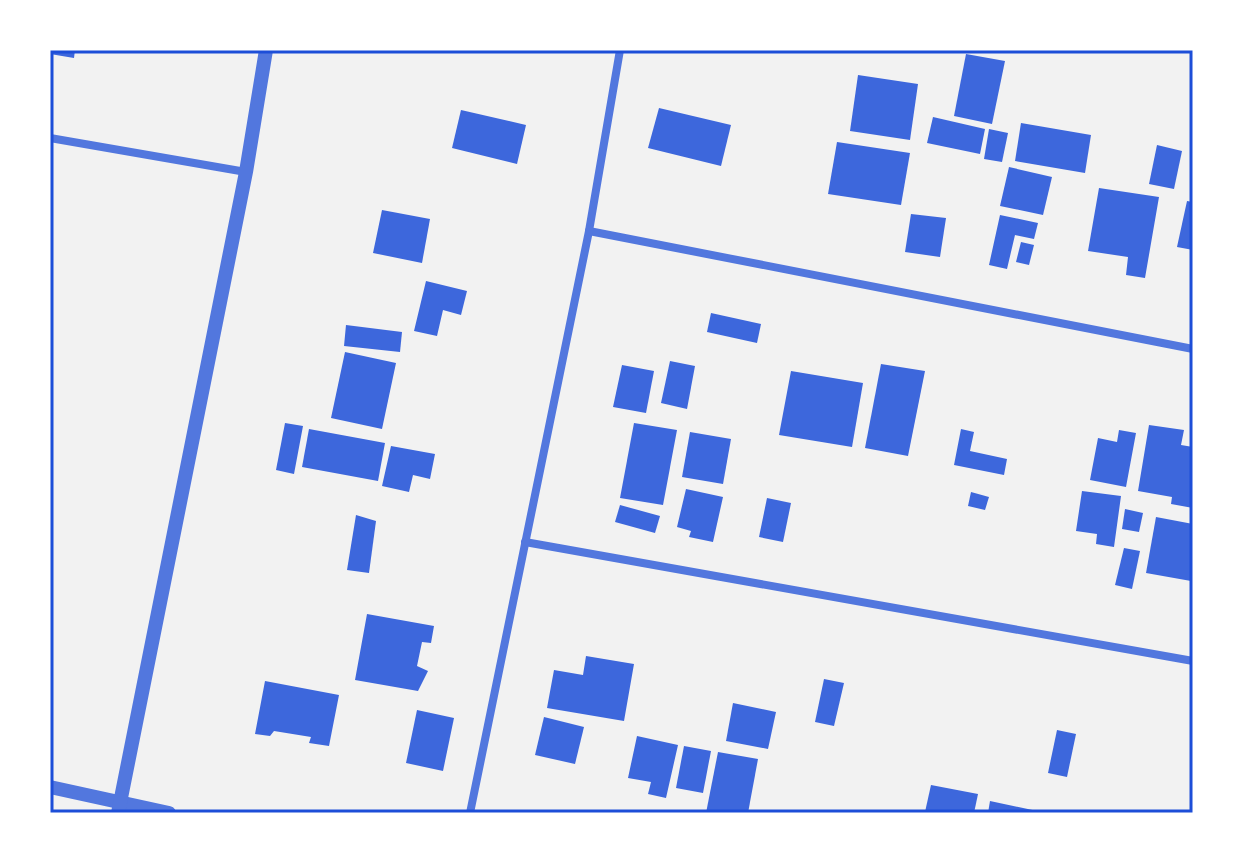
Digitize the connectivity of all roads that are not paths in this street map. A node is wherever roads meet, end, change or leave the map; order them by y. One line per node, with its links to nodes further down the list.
1 (266, 50): 4 (street)
2 (620, 50): 5 (street)
3 (50, 138): 4 (street)
4 (246, 172): 10 (street)
5 (589, 231): 6 (street); 7 (street)
6 (1193, 349)
7 (525, 542): 8 (street); 12 (street)
8 (1193, 661)
9 (50, 787): 10 (street)
10 (118, 807): 11 (street)
11 (169, 813)
12 (470, 813)

